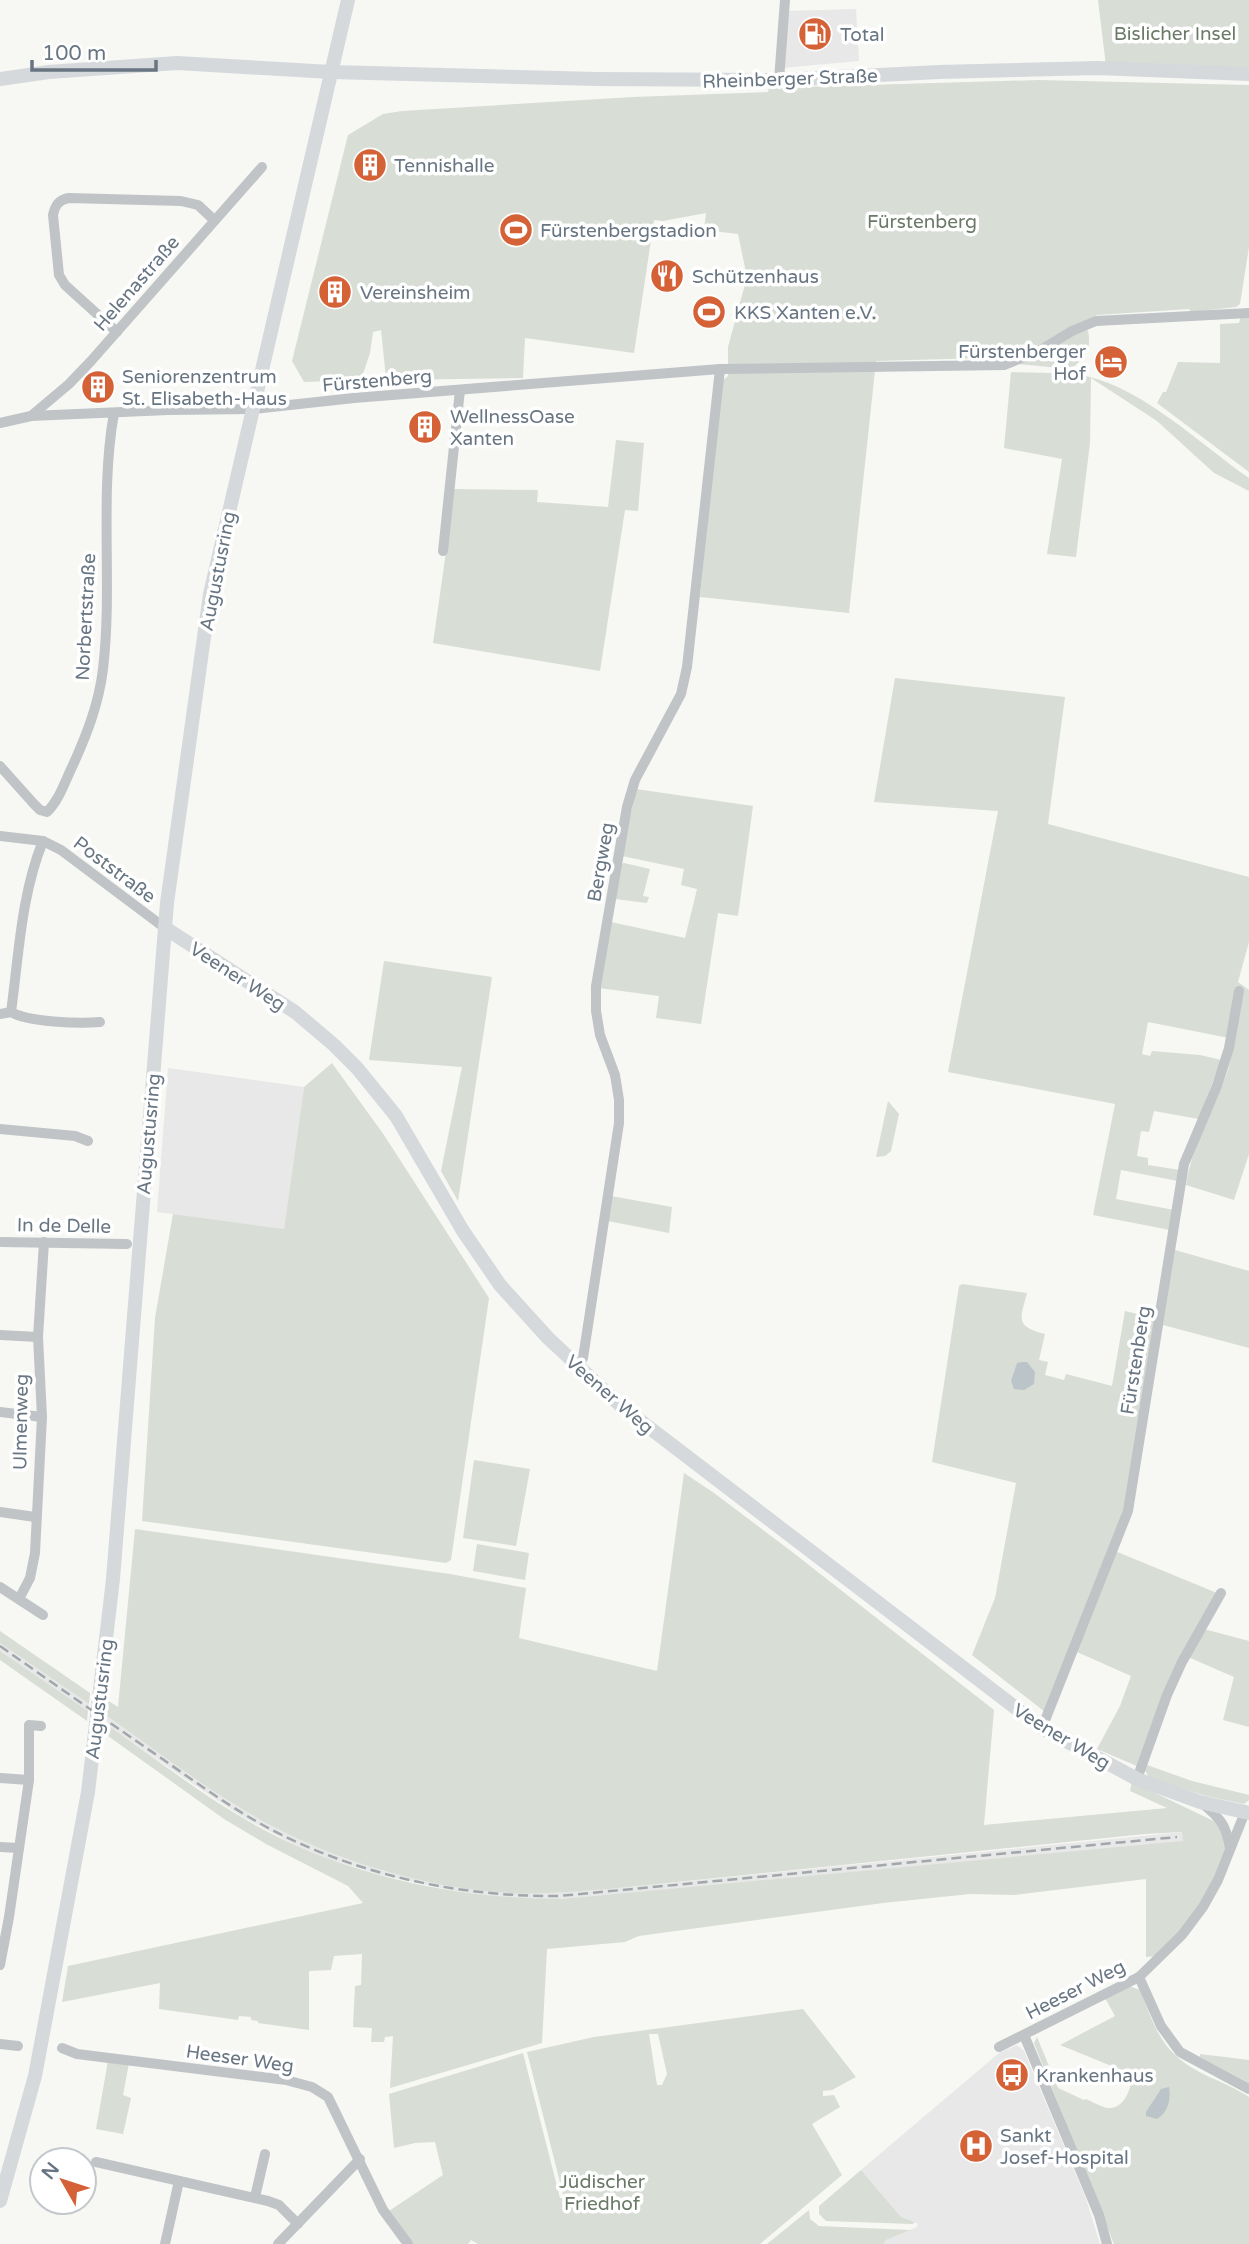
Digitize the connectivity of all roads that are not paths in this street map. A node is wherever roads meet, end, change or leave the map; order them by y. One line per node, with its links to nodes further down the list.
1 (348, 0): 3 (main road)
2 (785, 0): 6 (street)
3 (331, 72): 5 (main road, Rheinberger Straße); 6 (main road, Rheinberger Straße); 13 (main road, Augustusring)
4 (1249, 75): 6 (main road, Rheinberger Straße)
5 (0, 79)
6 (779, 80)
7 (262, 167): 8 (street, Helenastraße)
8 (214, 220): 10 (street, Helenastraße); 10 (street)
9 (1249, 313): 11 (street, Fürstenberg)
10 (117, 332): 15 (street, Helenastraße)
11 (720, 369): 12 (street, Fürstenberg); 32 (street, Bergweg)
12 (460, 390): 13 (street, Fürstenberg); 17 (street)
13 (253, 410): 14 (street, Fürstenberg); 21 (main road, Augustusring)
14 (114, 413): 15 (street, Fürstenberg); 18 (street, Norbertstraße)
15 (31, 416): 16 (street, Fürstenberg)
16 (0, 423)
17 (443, 551)
18 (0, 766)
19 (0, 836): 20 (street, Poststraße)
20 (43, 841): 21 (street, Poststraße); 23 (street)
21 (165, 928): 32 (main road, Veener Weg); 65 (main road, Augustusring)
22 (1239, 990): 42 (street, Fürstenberg)
23 (6, 1013): 24 (street)
24 (100, 1023)
25 (0, 1129): 26 (street)
26 (88, 1141)
27 (0, 1242): 28 (street, In de Delle)
28 (44, 1242): 29 (street, In de Delle); 31 (street, Ulmenweg)
29 (127, 1244)
30 (0, 1335): 31 (street)
31 (38, 1337): 34 (street, Ulmenweg)
32 (577, 1367): 42 (main road, Veener Weg)
33 (0, 1412): 34 (street)
34 (42, 1417): 36 (street, Ulmenweg)
35 (0, 1512): 36 (street)
36 (35, 1517): 39 (street, Ulmenweg)
37 (0, 1587): 39 (street)
38 (1221, 1592): 44 (street)
39 (19, 1600): 40 (street)
40 (43, 1615)
41 (30, 1725): 45 (street)
42 (1042, 1728): 44 (main road, Veener Weg)
43 (0, 1778): 45 (street)
44 (1137, 1779): 46 (main road, Veener Weg)
45 (29, 1780): 49 (street)
46 (1200, 1802): 47 (main road, Veener Weg); 50 (street)
47 (1247, 1813): 50 (street, Heeser Weg)
48 (0, 1847): 49 (street)
49 (19, 1848): 51 (street)
50 (1231, 1851): 53 (street, Heeser Weg)
51 (5, 1917): 52 (street)
52 (0, 1965)
53 (1139, 1977): 54 (street, Heeser Weg); 59 (street)
54 (1024, 2035): 57 (street, Heeser Weg); 70 (street)
55 (0, 2044): 56 (street)
56 (18, 2046)
57 (999, 2047)
58 (62, 2048): 61 (street, Heeser Weg)
59 (1249, 2089)
60 (265, 2154): 64 (street)
61 (360, 2159): 66 (street); 69 (street, Heeser Weg)
62 (98, 2162): 63 (street)
63 (178, 2181): 64 (street); 67 (street)
64 (255, 2197): 66 (street)
65 (0, 2200)
66 (298, 2224): 68 (street)
67 (165, 2244)
68 (278, 2244)
69 (408, 2244)
70 (1107, 2244)

